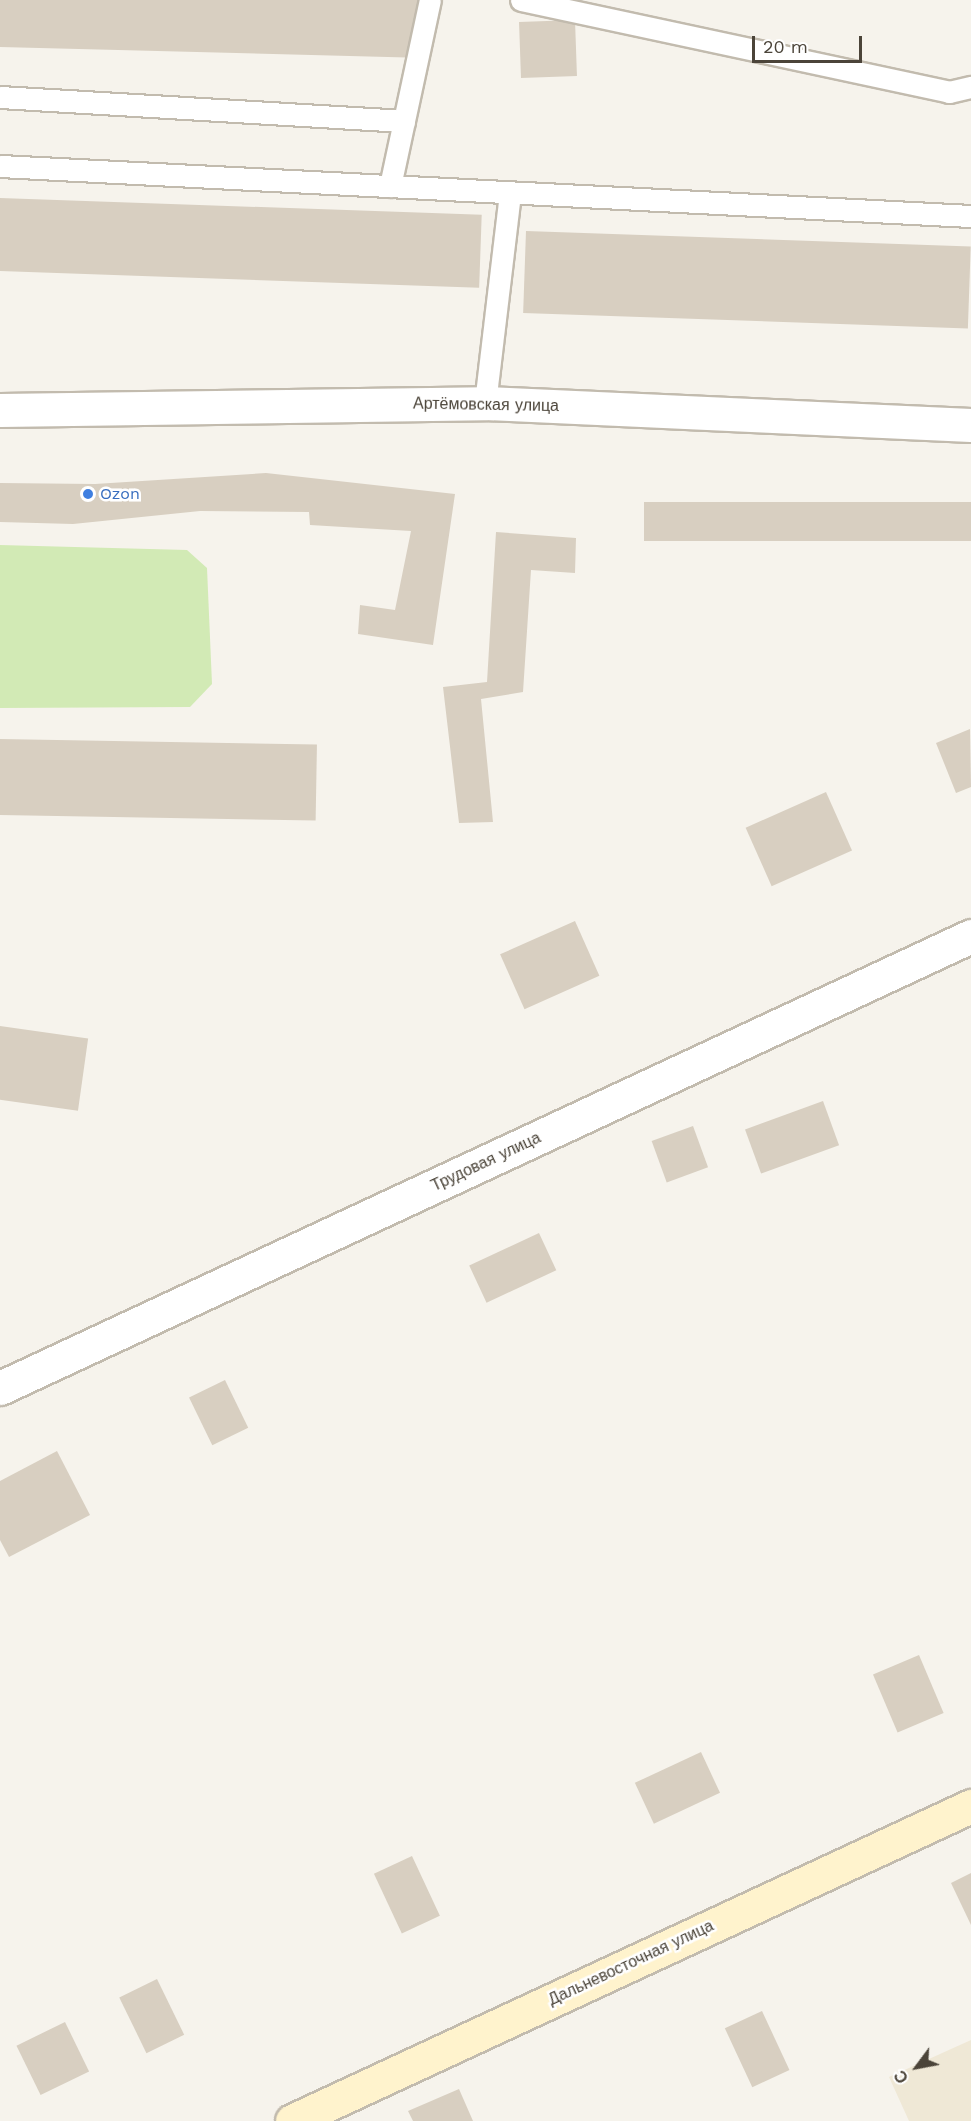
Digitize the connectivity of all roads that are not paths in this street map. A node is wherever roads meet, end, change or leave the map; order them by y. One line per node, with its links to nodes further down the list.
1 (430, 0): 5 (lane)
2 (521, 0): 3 (lane)
3 (971, 87)
4 (0, 98): 5 (lane)
5 (404, 121): 7 (lane)
6 (0, 166): 7 (lane)
7 (390, 186): 8 (lane)
8 (510, 192): 9 (lane); 10 (lane)
9 (971, 216)
10 (485, 403): 11 (street, Артёмовская улица); 12 (street, Артёмовская улица)
11 (0, 410)
12 (971, 425)
13 (971, 936): 14 (street, Трудовая улица)
14 (0, 1388)
15 (971, 1806): 16 (main road, Дальневосточная улица)
16 (292, 2121)

